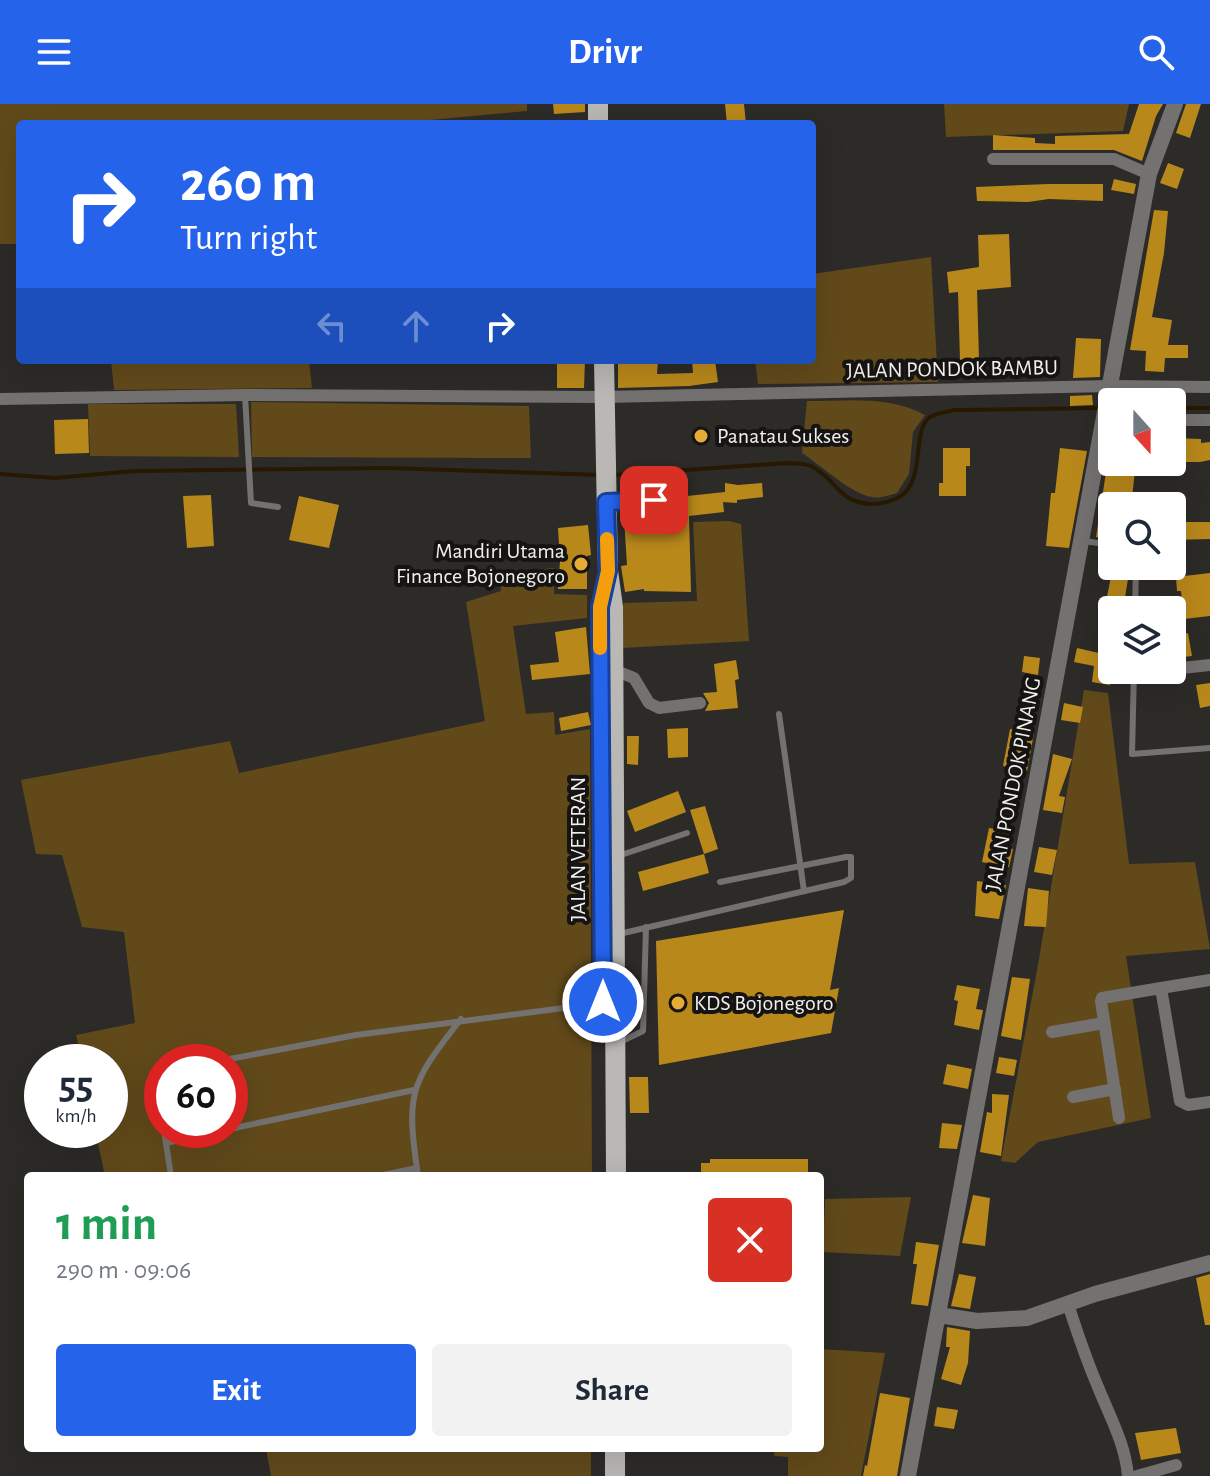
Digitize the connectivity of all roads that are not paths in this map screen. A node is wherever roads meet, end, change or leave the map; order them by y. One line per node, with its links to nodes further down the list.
1 (1175, 104): 3 (street, JALAN PONDOK PINANG)
2 (993, 159): 3 (street)
3 (1149, 174): 6 (street, JALAN PONDOK PINANG)
4 (604, 364): 10 (main road, JALAN VETERAN)
5 (1210, 387): 7 (street, JALAN PONDOK BAMBU)
6 (1109, 388)
7 (1186, 388)
8 (1098, 392): 10 (street, JALAN PONDOK BAMBU)
9 (245, 395): 10 (street, JALAN PONDOK BAMBU); 11 (street, JALAN PONDOK BAMBU); 17 (lane)
10 (604, 397): 15 (main road, JALAN VETERAN)
11 (0, 399)
12 (1186, 420): 13 (street)
13 (1210, 420)
14 (1098, 458): 18 (street, JALAN PONDOK PINANG)
15 (606, 499): 16 (street); 20 (main road, JALAN VETERAN)
16 (654, 500)
17 (278, 507)
18 (1081, 540): 19 (lane); 56 (street, JALAN PONDOK PINANG)
19 (1098, 543)
20 (608, 571): 23 (main road, JALAN VETERAN); 37 (main road, JALAN VETERAN)
21 (1210, 665): 22 (street)
22 (1186, 668)
23 (614, 670): 25 (street); 29 (main road, JALAN VETERAN)
24 (1134, 684): 27 (lane)
25 (700, 703)
26 (779, 714): 30 (lane)
27 (1210, 748)
28 (687, 833): 29 (lane)
29 (615, 857): 34 (main road, JALAN VETERAN)
30 (799, 866): 31 (lane); 32 (lane); 32 (lane)
31 (720, 882)
32 (804, 891): 33 (lane)
33 (646, 927): 34 (lane); 41 (lane)
34 (615, 935): 37 (main road, JALAN VETERAN)
35 (1210, 980): 36 (street)
36 (1161, 988): 39 (street); 46 (street)
37 (609, 1002): 38 (lane); 41 (main road, JALAN VETERAN); 52 (main road, JALAN VETERAN)
38 (461, 1019): 42 (lane); 44 (lane)
39 (1104, 1023): 40 (street); 43 (street)
40 (1052, 1032)
41 (615, 1044): 53 (main road, JALAN VETERAN)
42 (248, 1056)
43 (1115, 1089): 45 (street); 47 (street)
44 (414, 1090): 48 (lane); 51 (lane)
45 (1073, 1097)
46 (1210, 1102)
47 (1119, 1118)
48 (248, 1126)
49 (167, 1148): 50 (lane)
50 (170, 1172)
51 (418, 1172)
52 (603, 1172)
53 (616, 1172)
54 (1210, 1263): 55 (street)
55 (1068, 1304): 56 (street); 63 (street)
56 (939, 1315): 62 (street, JALAN PONDOK PINANG)
57 (603, 1452): 60 (main road)
58 (615, 1452): 61 (main road)
59 (1176, 1465): 64 (street)
60 (603, 1476)
61 (615, 1476)
62 (908, 1476)
63 (1128, 1476)
64 (1137, 1476)

